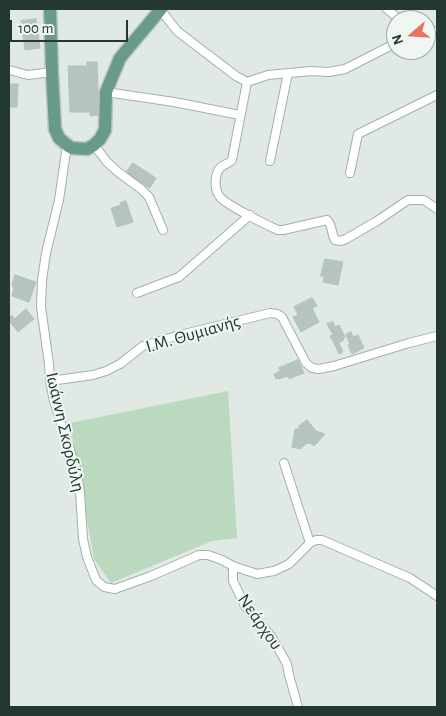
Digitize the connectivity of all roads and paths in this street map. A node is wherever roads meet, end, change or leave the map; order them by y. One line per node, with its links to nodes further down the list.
1 (50, 9): 5 (main road)
2 (160, 9): 7 (street); 8 (main road)
3 (386, 48): 6 (street)
4 (9, 70): 5 (street)
5 (52, 72): 11 (main road)
6 (288, 73): 7 (street); 13 (street)
7 (247, 82): 10 (street)
8 (106, 92): 10 (street); 12 (main road)
9 (437, 95): 14 (street)
10 (240, 115): 16 (street)
11 (67, 145): 12 (main road); 20 (street, Ιωάννη Σκορδύλη)
12 (94, 145): 17 (street)
13 (270, 161)
14 (350, 173)
15 (437, 209): 16 (street)
16 (250, 215): 18 (street)
17 (163, 230)
18 (137, 293)
19 (437, 336): 20 (street, Ι.Μ. Θυμιανής)
20 (50, 381): 23 (street, Ιωάννη Σκορδύλη)
21 (284, 463): 22 (street)
22 (310, 543): 23 (street, Ιωάννη Σκορδύλη); 24 (street)
23 (233, 566): 25 (street, Νεάρχου)
24 (437, 596)
25 (298, 707)

